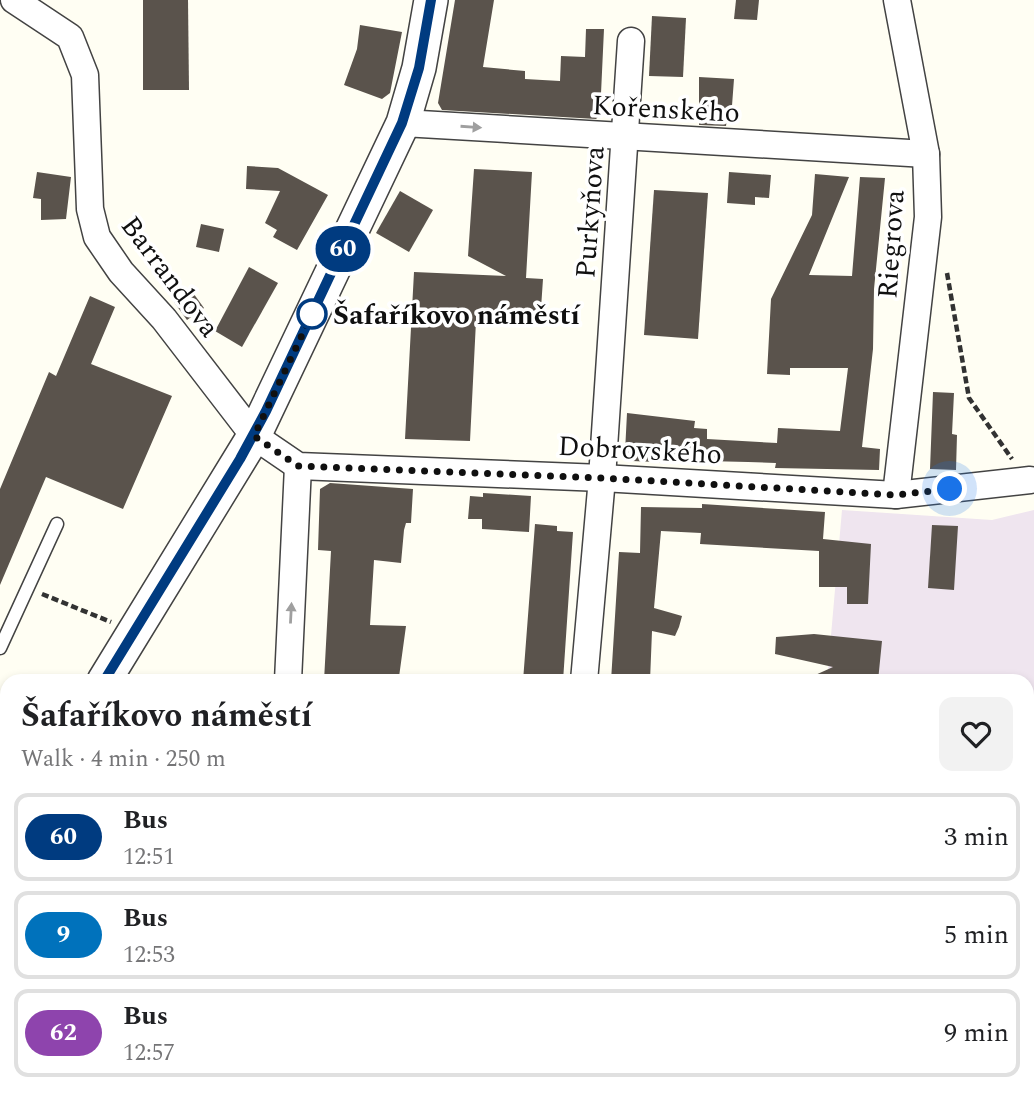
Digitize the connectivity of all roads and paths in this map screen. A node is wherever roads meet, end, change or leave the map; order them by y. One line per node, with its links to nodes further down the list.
1 (14, 0): 9 (street, Barrandova)
2 (431, 0): 5 (street)
3 (897, 0): 7 (street, Riegrova)
4 (631, 41): 6 (street, Purkyňova)
5 (402, 123): 6 (street, Kořenského, one-way to 6); 9 (street)
6 (626, 137): 7 (street, Kořenského); 11 (street, Purkyňova)
7 (926, 154): 13 (street, Riegrova)
8 (946, 268): 12 (path)
9 (254, 436): 10 (street); 18 (street)
10 (298, 466): 11 (street, Dobrovského); 19 (street, one-way to 10)
11 (602, 478): 13 (street, Dobrovského); 20 (street, Purkyňova)
12 (1030, 480): 13 (street, Dobrovského)
13 (896, 495)
14 (57, 524): 17 (lane)
15 (44, 594): 16 (path)
16 (104, 619)
17 (0, 648)
18 (108, 674)
19 (288, 674)
20 (585, 674)

